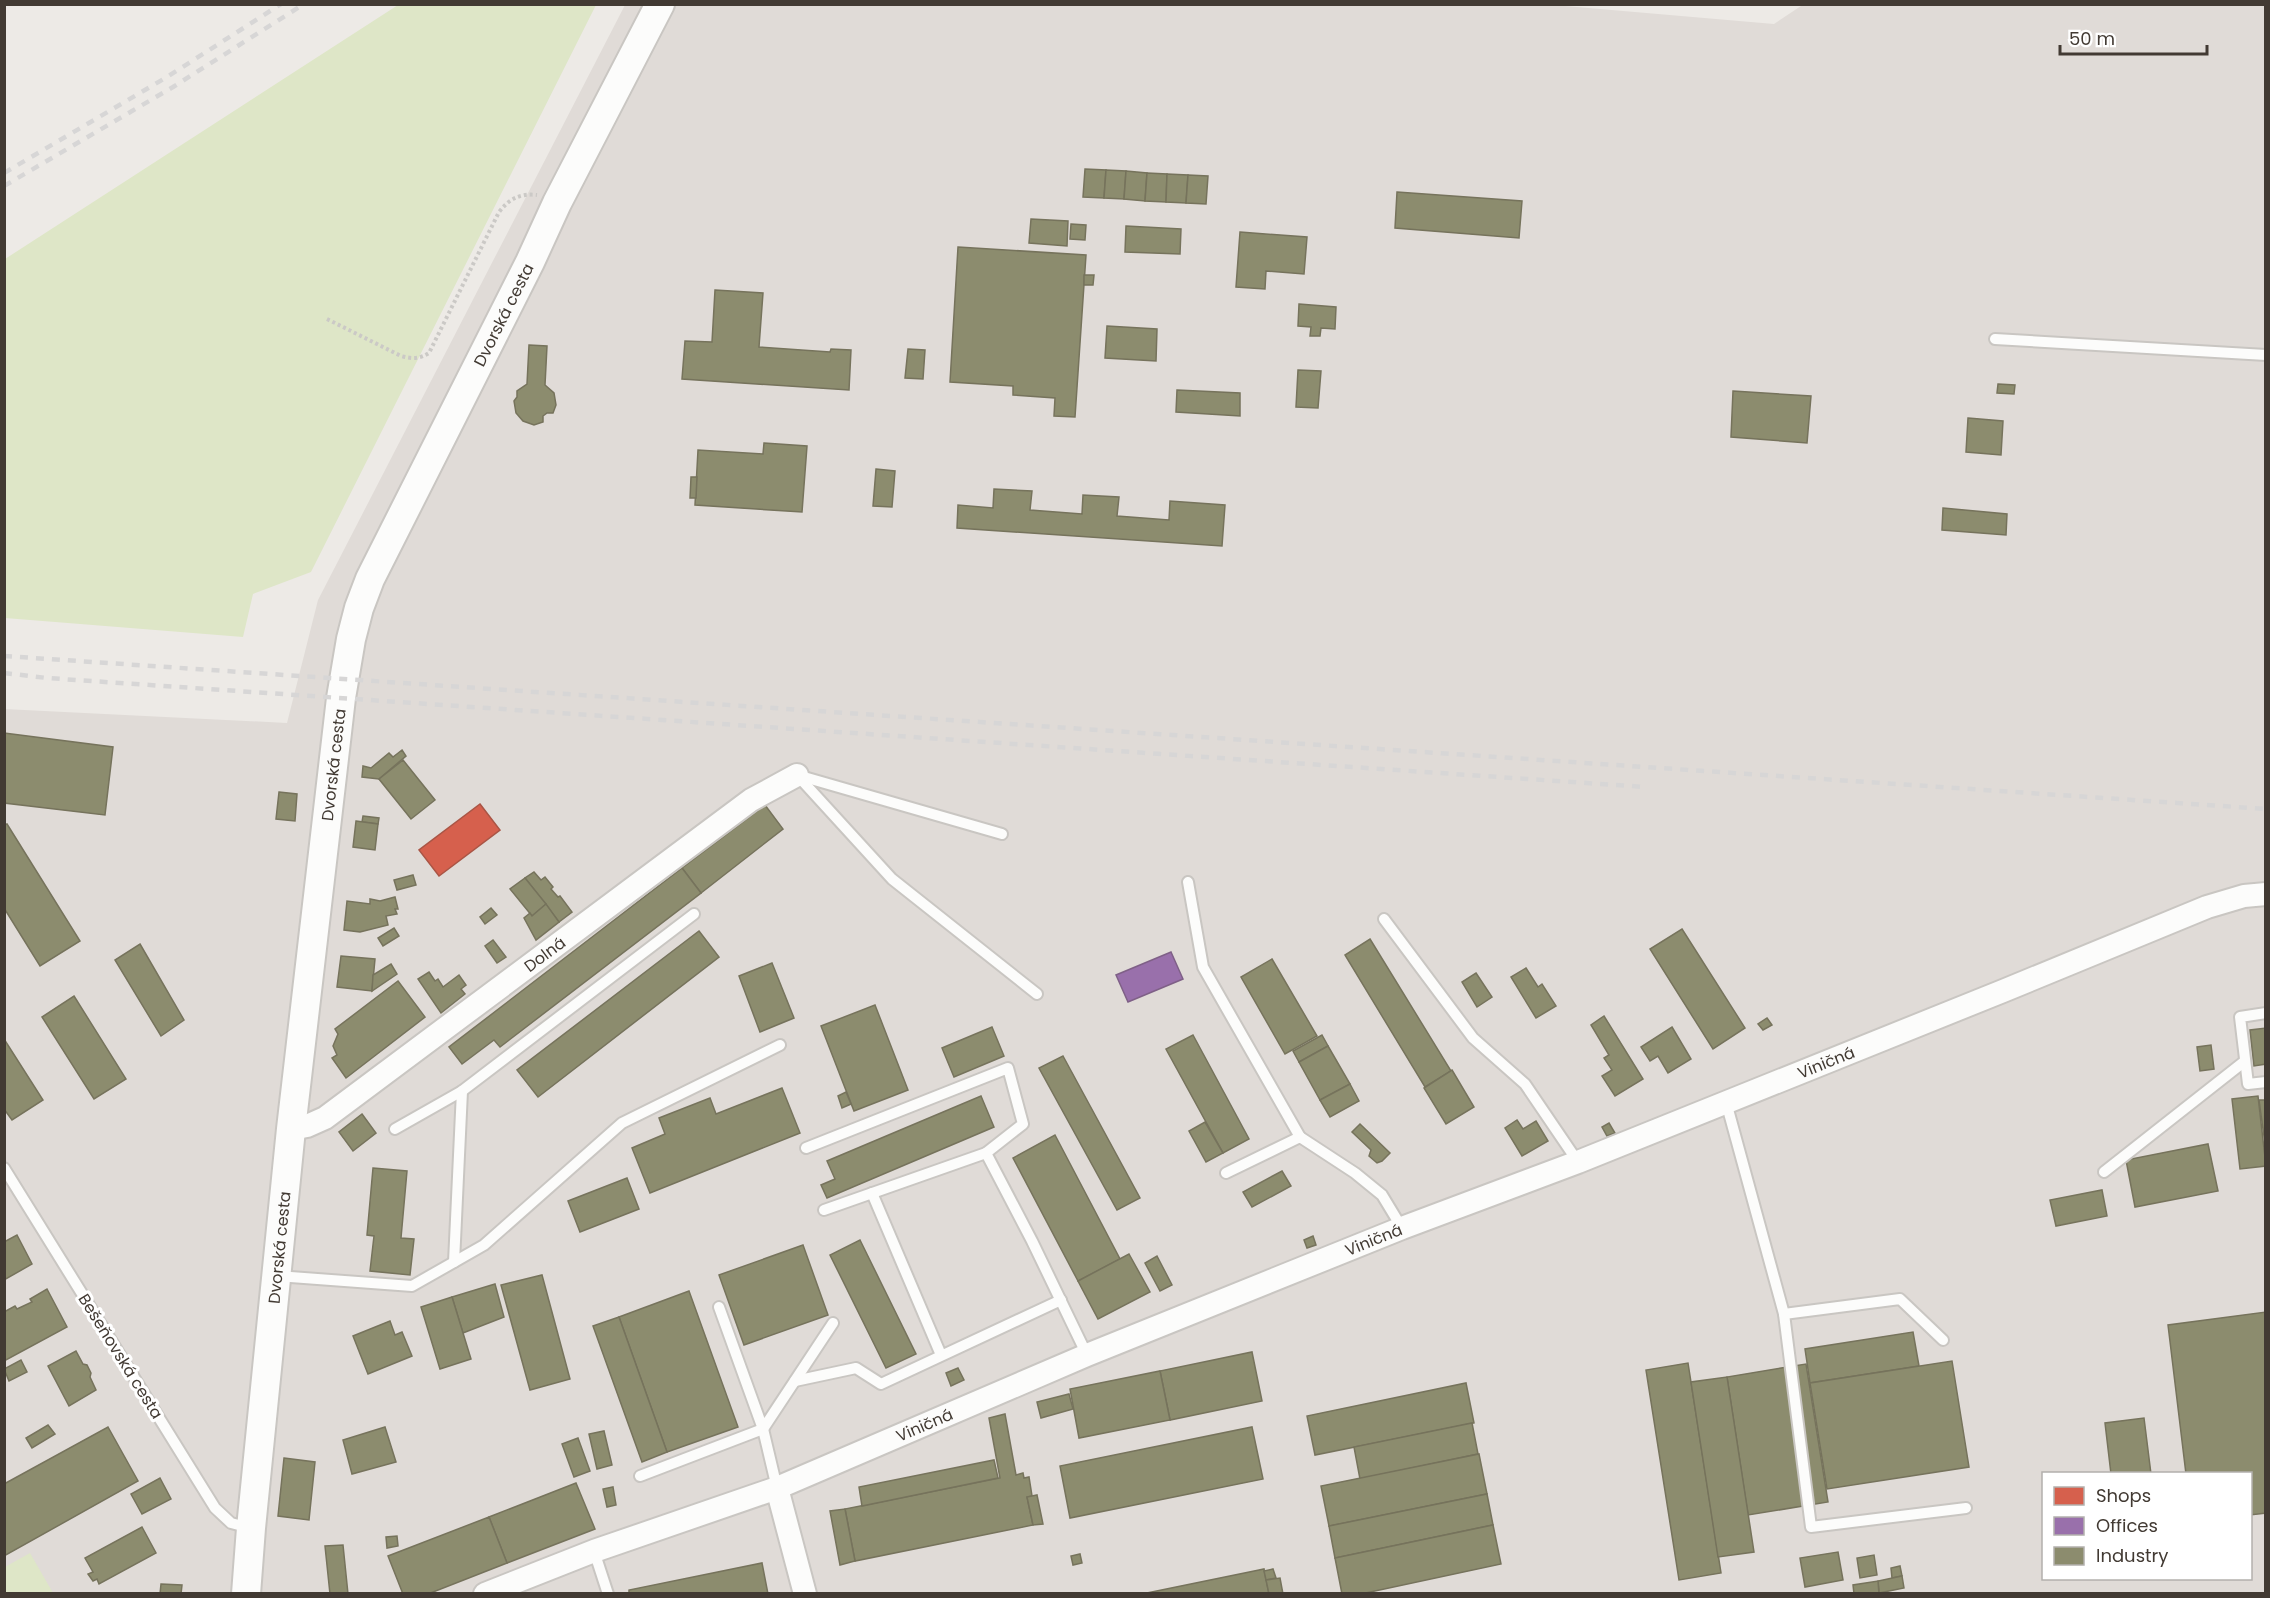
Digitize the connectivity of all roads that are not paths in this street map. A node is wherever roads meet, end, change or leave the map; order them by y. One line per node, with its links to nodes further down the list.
1 (660, 4): 17 (street, Dvorská cesta)
2 (1995, 339): 3 (lane)
3 (2265, 355)
4 (796, 775): 5 (lane); 10 (lane); 17 (street, Dolná)
5 (1002, 834)
6 (1188, 882): 19 (lane)
7 (2265, 894): 16 (street, Viničná)
8 (694, 914): 15 (lane)
9 (1384, 919): 22 (lane)
10 (1037, 994)
11 (2265, 1013): 13 (lane)
12 (780, 1045): 29 (lane)
13 (2245, 1061): 14 (lane); 24 (lane)
14 (2265, 1082)
15 (462, 1091): 18 (lane); 29 (lane)
16 (1726, 1102): 22 (street, Viničná); 33 (lane)
17 (291, 1129): 30 (street, Dvorská cesta)
18 (395, 1129)
19 (1300, 1137): 25 (lane); 28 (lane)
20 (806, 1148): 21 (lane)
21 (986, 1153): 26 (lane); 31 (lane)
22 (1578, 1161): 28 (street, Viničná)
23 (4, 1168): 43 (lane, Bešeňovská cesta)
24 (2104, 1172)
25 (1226, 1173)
26 (872, 1193): 27 (lane); 36 (lane)
27 (824, 1210)
28 (1402, 1228): 37 (street, Viničná)
29 (454, 1262): 30 (lane)
30 (277, 1276): 43 (street, Dvorská cesta)
31 (1061, 1300): 36 (lane); 37 (lane)
32 (719, 1307): 39 (lane)
33 (1784, 1314): 35 (lane); 42 (lane)
34 (832, 1323): 38 (lane)
35 (1943, 1341)
36 (941, 1355): 38 (lane)
37 (1088, 1355): 41 (street, Viničná)
38 (795, 1380): 39 (lane)
39 (763, 1429): 40 (lane); 41 (lane)
40 (640, 1476)
41 (777, 1488): 44 (street, Viničná); 48 (street)
42 (1966, 1508)
43 (251, 1528): 45 (street, Dvorská cesta)
44 (594, 1551): 46 (street, Viničná); 47 (lane)
45 (246, 1593)
46 (485, 1593)
47 (608, 1593)
48 (805, 1593)

